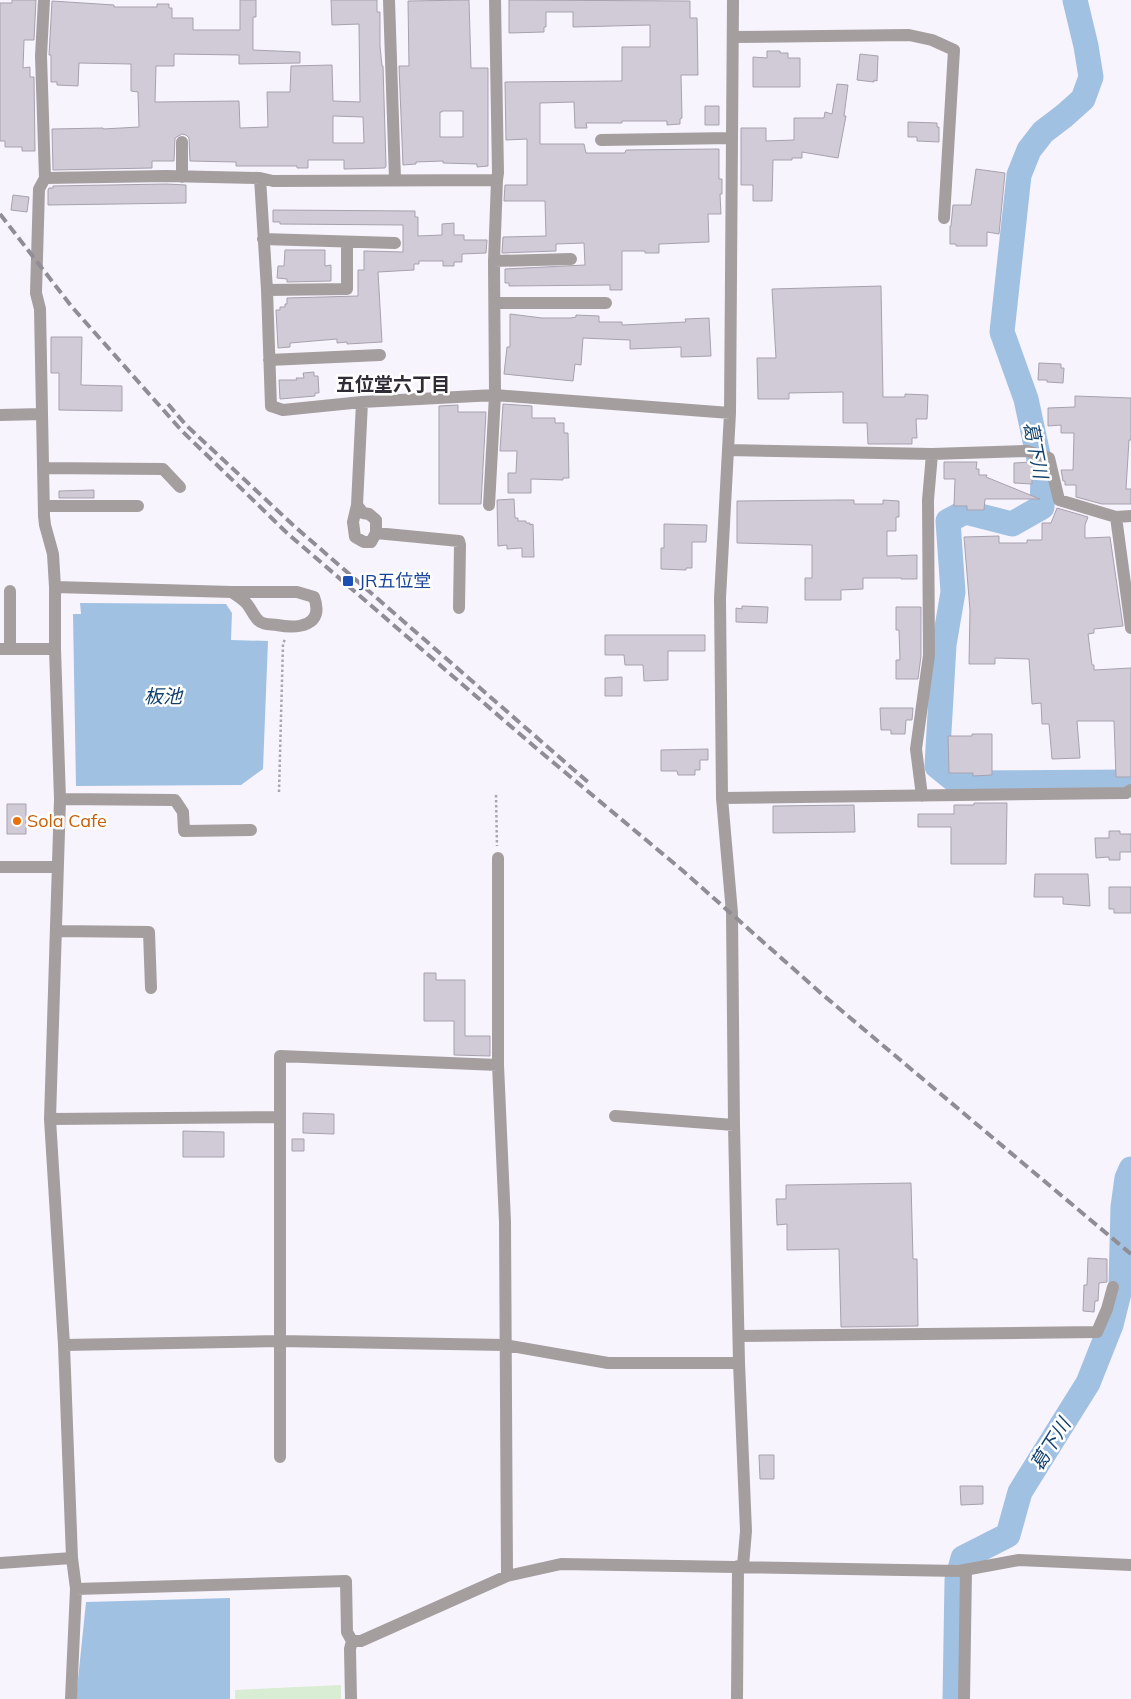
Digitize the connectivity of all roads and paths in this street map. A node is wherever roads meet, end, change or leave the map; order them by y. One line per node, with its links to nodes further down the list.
1 (44, 0): 10 (street)
2 (390, 0): 12 (street)
3 (495, 0): 13 (street)
4 (733, 0): 5 (street)
5 (733, 37): 6 (street); 14 (street)
6 (732, 138): 7 (street); 27 (street)
7 (601, 140)
8 (182, 142): 9 (street)
9 (182, 177): 10 (street); 11 (street)
10 (45, 178): 28 (street)
11 (260, 178): 12 (street); 15 (street)
12 (395, 179): 13 (street)
13 (497, 180): 19 (street)
14 (944, 218)
15 (263, 239): 16 (street); 20 (street)
16 (347, 243): 17 (street); 20 (street)
17 (395, 243)
18 (571, 259): 19 (street)
19 (494, 261): 21 (street)
20 (267, 290): 24 (street)
21 (495, 303): 22 (street); 25 (street)
22 (606, 303)
23 (380, 355): 24 (street)
24 (270, 360): 26 (street)
25 (495, 395): 26 (street); 27 (street); 35 (street)
26 (362, 402): 34 (street)
27 (730, 413): 30 (street)
28 (42, 414): 29 (street); 32 (street)
29 (0, 415)
30 (728, 450): 31 (street); 53 (street)
31 (932, 454): 39 (street); 52 (street)
32 (43, 468): 33 (street); 36 (street)
33 (180, 487)
34 (357, 505): 40 (street); 40 (street)
35 (489, 505)
36 (44, 506): 37 (street); 41 (street)
37 (138, 506)
38 (1131, 516): 39 (street)
39 (1116, 517): 45 (street)
40 (376, 534): 44 (street)
41 (55, 587): 43 (street); 47 (street)
42 (10, 591): 48 (street)
43 (232, 592): 43 (street)
44 (459, 608)
45 (1131, 628)
46 (283, 644): 50 (path)
47 (55, 648): 48 (street); 54 (street)
48 (5, 649)
49 (1131, 790): 52 (street)
50 (279, 792)
51 (496, 795): 56 (path)
52 (922, 796): 53 (street)
53 (722, 798): 65 (street)
54 (60, 799): 55 (street); 58 (street)
55 (250, 830)
56 (498, 858): 61 (street)
57 (0, 867): 58 (street)
58 (58, 867): 59 (street)
59 (56, 931): 60 (street); 64 (street)
60 (151, 988)
61 (498, 1065): 63 (street); 70 (street)
62 (615, 1116): 65 (street)
63 (280, 1117): 64 (street); 68 (street)
64 (50, 1119): 69 (street)
65 (734, 1125): 67 (street)
66 (1113, 1287): 67 (street)
67 (739, 1336): 71 (street)
68 (279, 1341): 69 (street); 70 (street); 72 (street)
69 (64, 1345): 73 (street)
70 (505, 1345): 71 (street); 78 (street)
71 (739, 1363): 76 (street)
72 (280, 1457)
73 (72, 1558): 74 (street); 79 (street)
74 (0, 1563)
75 (1131, 1565): 77 (street)
76 (741, 1566): 77 (street); 78 (street); 83 (street)
77 (966, 1570): 84 (street)
78 (507, 1576): 80 (street)
79 (76, 1589): 80 (street); 81 (street)
80 (352, 1641): 82 (street)
81 (71, 1699)
82 (351, 1699)
83 (737, 1699)
84 (964, 1699)

